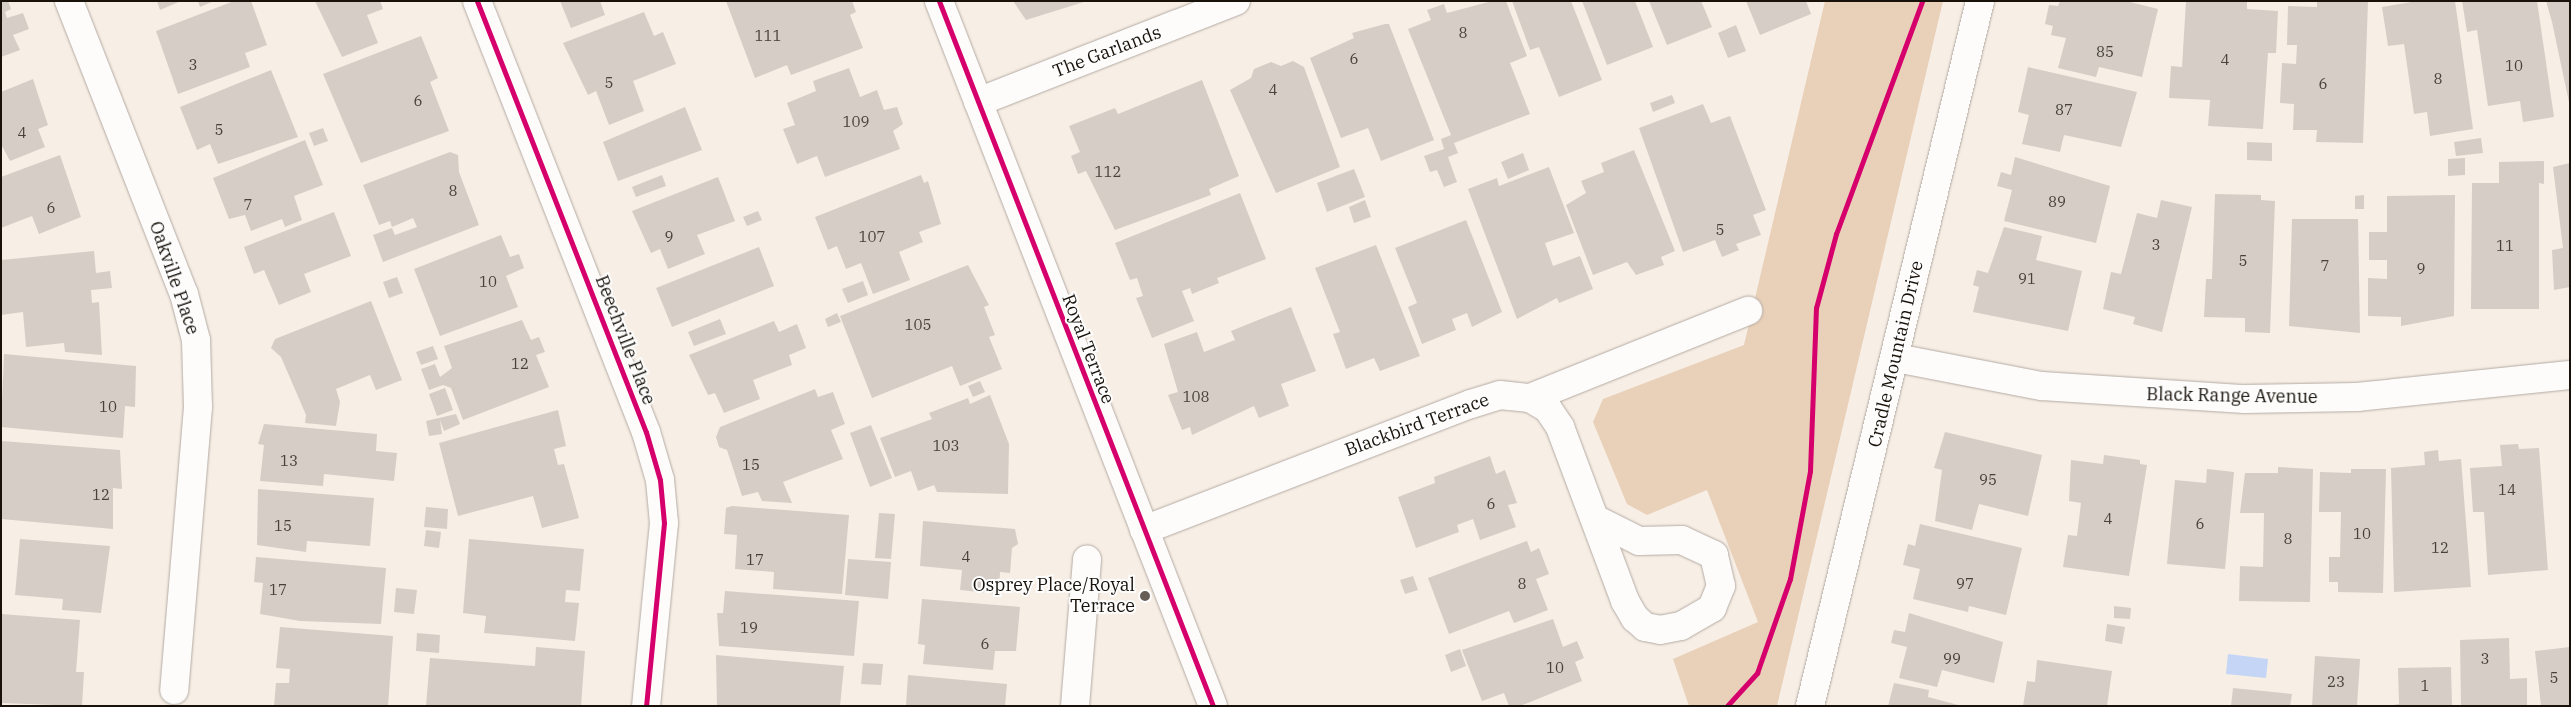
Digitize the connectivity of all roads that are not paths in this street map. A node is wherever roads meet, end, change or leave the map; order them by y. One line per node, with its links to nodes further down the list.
1 (69, 1): 14 (street, Oakville Place)
2 (477, 1): 15 (street, Beechville Place)
3 (939, 1): 6 (street, Royal Terrace)
4 (1236, 1): 6 (street, The Garlands)
5 (1980, 1): 8 (street, Cradle Mountain Drive)
6 (978, 102): 12 (street, Royal Terrace)
7 (1748, 311): 10 (street, Blackbird Terrace)
8 (1896, 358): 9 (street, Black Range Avenue); 18 (street, Cradle Mountain Drive)
9 (2570, 375)
10 (1530, 398): 11 (street); 12 (street, Blackbird Terrace)
11 (1597, 520): 11 (street)
12 (1144, 530): 17 (street, Royal Terrace)
13 (1087, 559): 16 (street)
14 (174, 690)
15 (646, 706)
16 (1075, 706)
17 (1213, 706)
18 (1810, 706)

